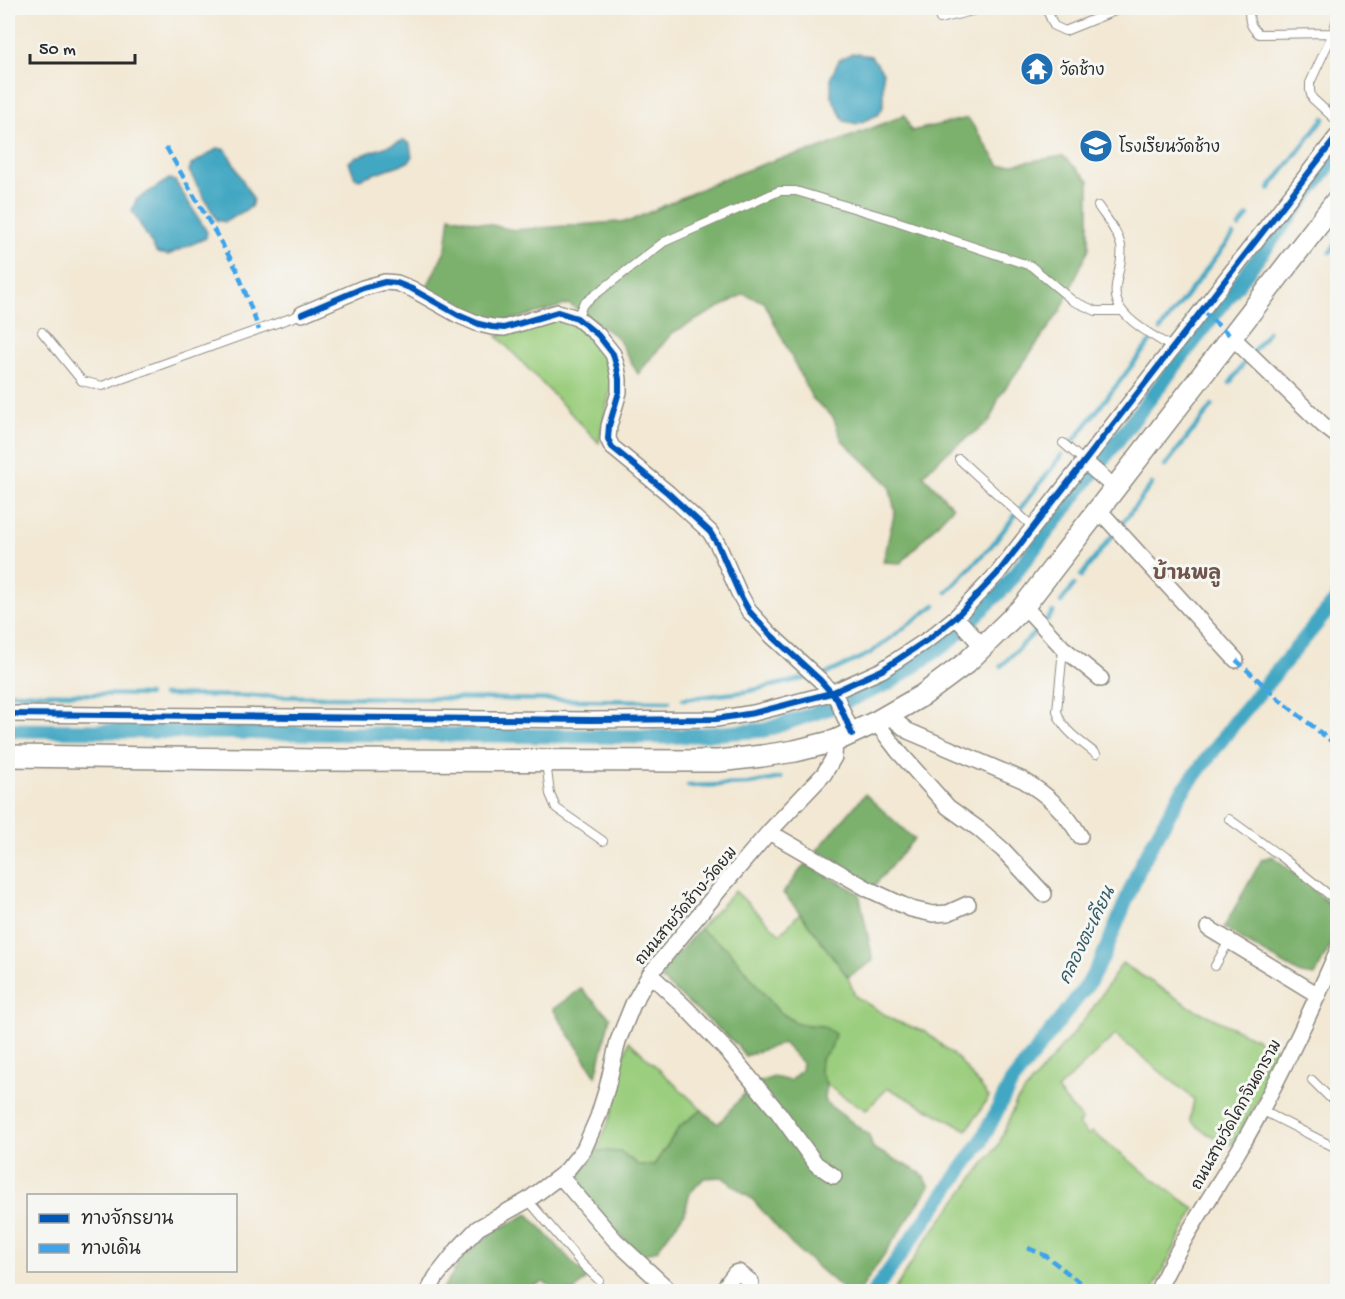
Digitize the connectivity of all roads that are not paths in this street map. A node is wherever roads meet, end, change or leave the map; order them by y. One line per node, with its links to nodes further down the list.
1 (937, 8): 2 (lane)
2 (984, 8)
3 (1046, 8): 4 (lane)
4 (1117, 8)
5 (1249, 8): 7 (lane)
6 (1338, 15): 7 (lane)
7 (1333, 33): 8 (lane)
8 (1338, 123)
9 (1338, 135): 17 (street)
10 (1338, 199): 16 (main road)
11 (1098, 206): 12 (lane)
12 (1122, 310): 14 (lane); 17 (lane)
13 (302, 314): 14 (street); 15 (lane)
14 (576, 318): 31 (street)
15 (42, 332)
16 (1232, 337): 18 (street); 22 (main road)
17 (1173, 348): 21 (street)
18 (1337, 435)
19 (1063, 443): 21 (lane)
20 (959, 459): 24 (lane)
21 (1087, 464): 22 (street); 24 (street)
22 (1111, 484): 23 (main road)
23 (1099, 510): 25 (main road); 29 (street)
24 (1031, 526): 26 (street)
25 (1024, 606): 27 (main road); 28 (street)
26 (960, 620): 27 (street); 31 (street)
27 (979, 642): 33 (main road)
28 (1063, 648): 30 (street); 35 (lane)
29 (1236, 660)
30 (1101, 679)
31 (834, 696): 32 (street); 34 (street)
32 (8, 714)
33 (883, 718): 34 (main road); 40 (street); 42 (street)
34 (844, 731): 37 (main road); 39 (street, ถนนสายวัดช้าง-วัดยม)
35 (1096, 754)
36 (8, 756): 37 (main road)
37 (546, 761): 41 (lane)
38 (1229, 819): 43 (lane)
39 (770, 832): 44 (street); 49 (street, ถนนสายวัดช้าง-วัดยม)
40 (1080, 836)
41 (603, 841)
42 (1044, 894)
43 (1338, 902)
44 (968, 904)
45 (1208, 928): 46 (street)
46 (1229, 940): 48 (lane); 50 (street)
47 (1338, 950): 50 (street, ถนนสายวัดโคกจินดาราม)
48 (1215, 966)
49 (650, 974): 55 (street, ถนนสายวัดช้าง-วัดยม); 56 (street)
50 (1318, 995): 53 (street, ถนนสายวัดโคกจินดาราม)
51 (1312, 1080): 52 (lane)
52 (1329, 1097)
53 (1261, 1110): 54 (lane); 63 (street, ถนนสายวัดโคกจินดาราม)
54 (1338, 1149)
55 (560, 1176): 57 (street, ถนนสายวัดช้าง-วัดยม); 61 (street)
56 (834, 1176)
57 (528, 1200): 58 (lane); 60 (street, ถนนสายวัดช้าง-วัดยม)
58 (600, 1280)
59 (751, 1282): 62 (street)
60 (428, 1292)
61 (671, 1292)
62 (721, 1292)
63 (1157, 1292)

